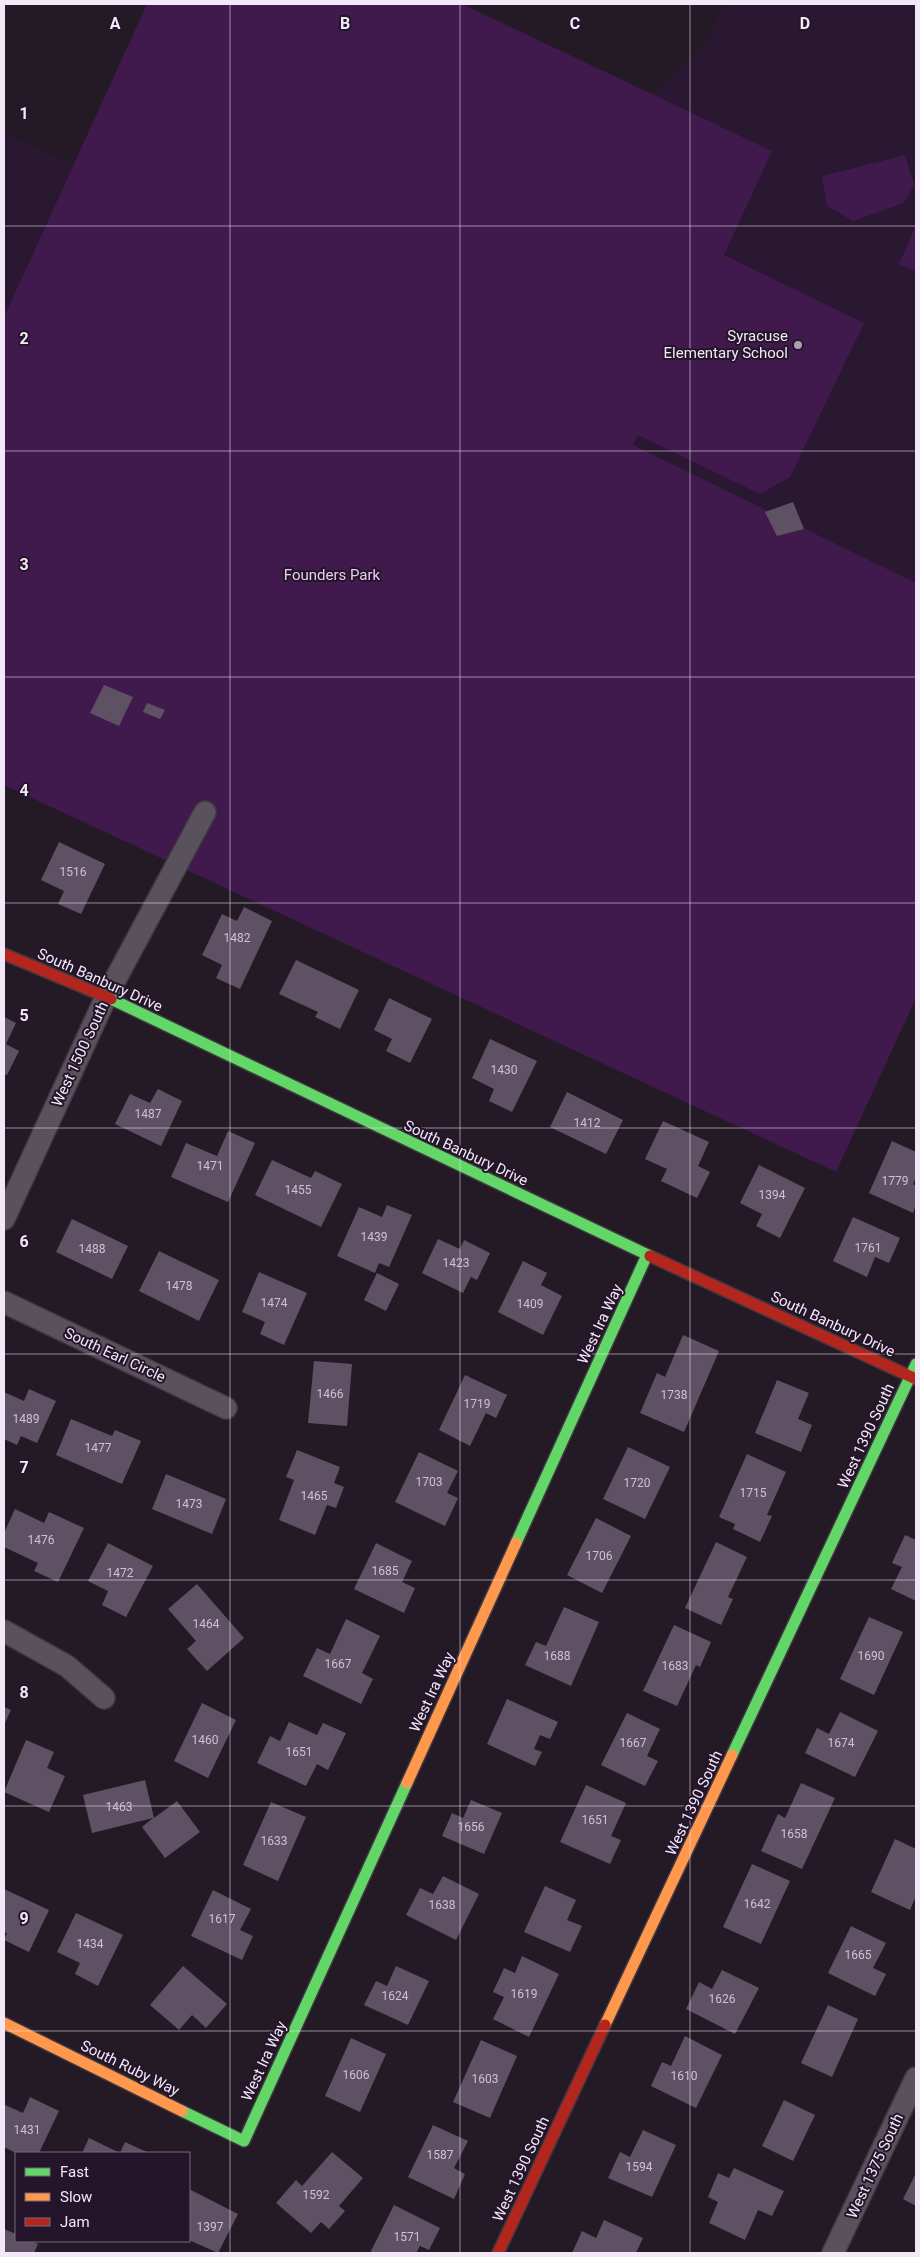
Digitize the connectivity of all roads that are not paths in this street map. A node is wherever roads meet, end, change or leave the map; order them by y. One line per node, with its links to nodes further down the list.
1 (206, 812): 3 (street, West 1500 South)
2 (4, 954): 3 (street, South Banbury Drive)
3 (106, 997): 4 (street, West 1500 South); 5 (street, South Banbury Drive)
4 (4, 1219)
5 (647, 1255): 8 (street, South Banbury Drive); 14 (street, West Ira Way)
6 (4, 1302): 9 (street, South Earl Circle)
7 (916, 1364): 8 (street, West 1390 South)
8 (914, 1377): 15 (street, West 1390 South)
9 (226, 1408)
10 (4, 1631): 11 (street)
11 (104, 1698)
12 (4, 2023): 14 (street, South Ruby Way)
13 (913, 2091): 16 (street, West 1375 South)
14 (244, 2141)
15 (498, 2253)
16 (833, 2253)

